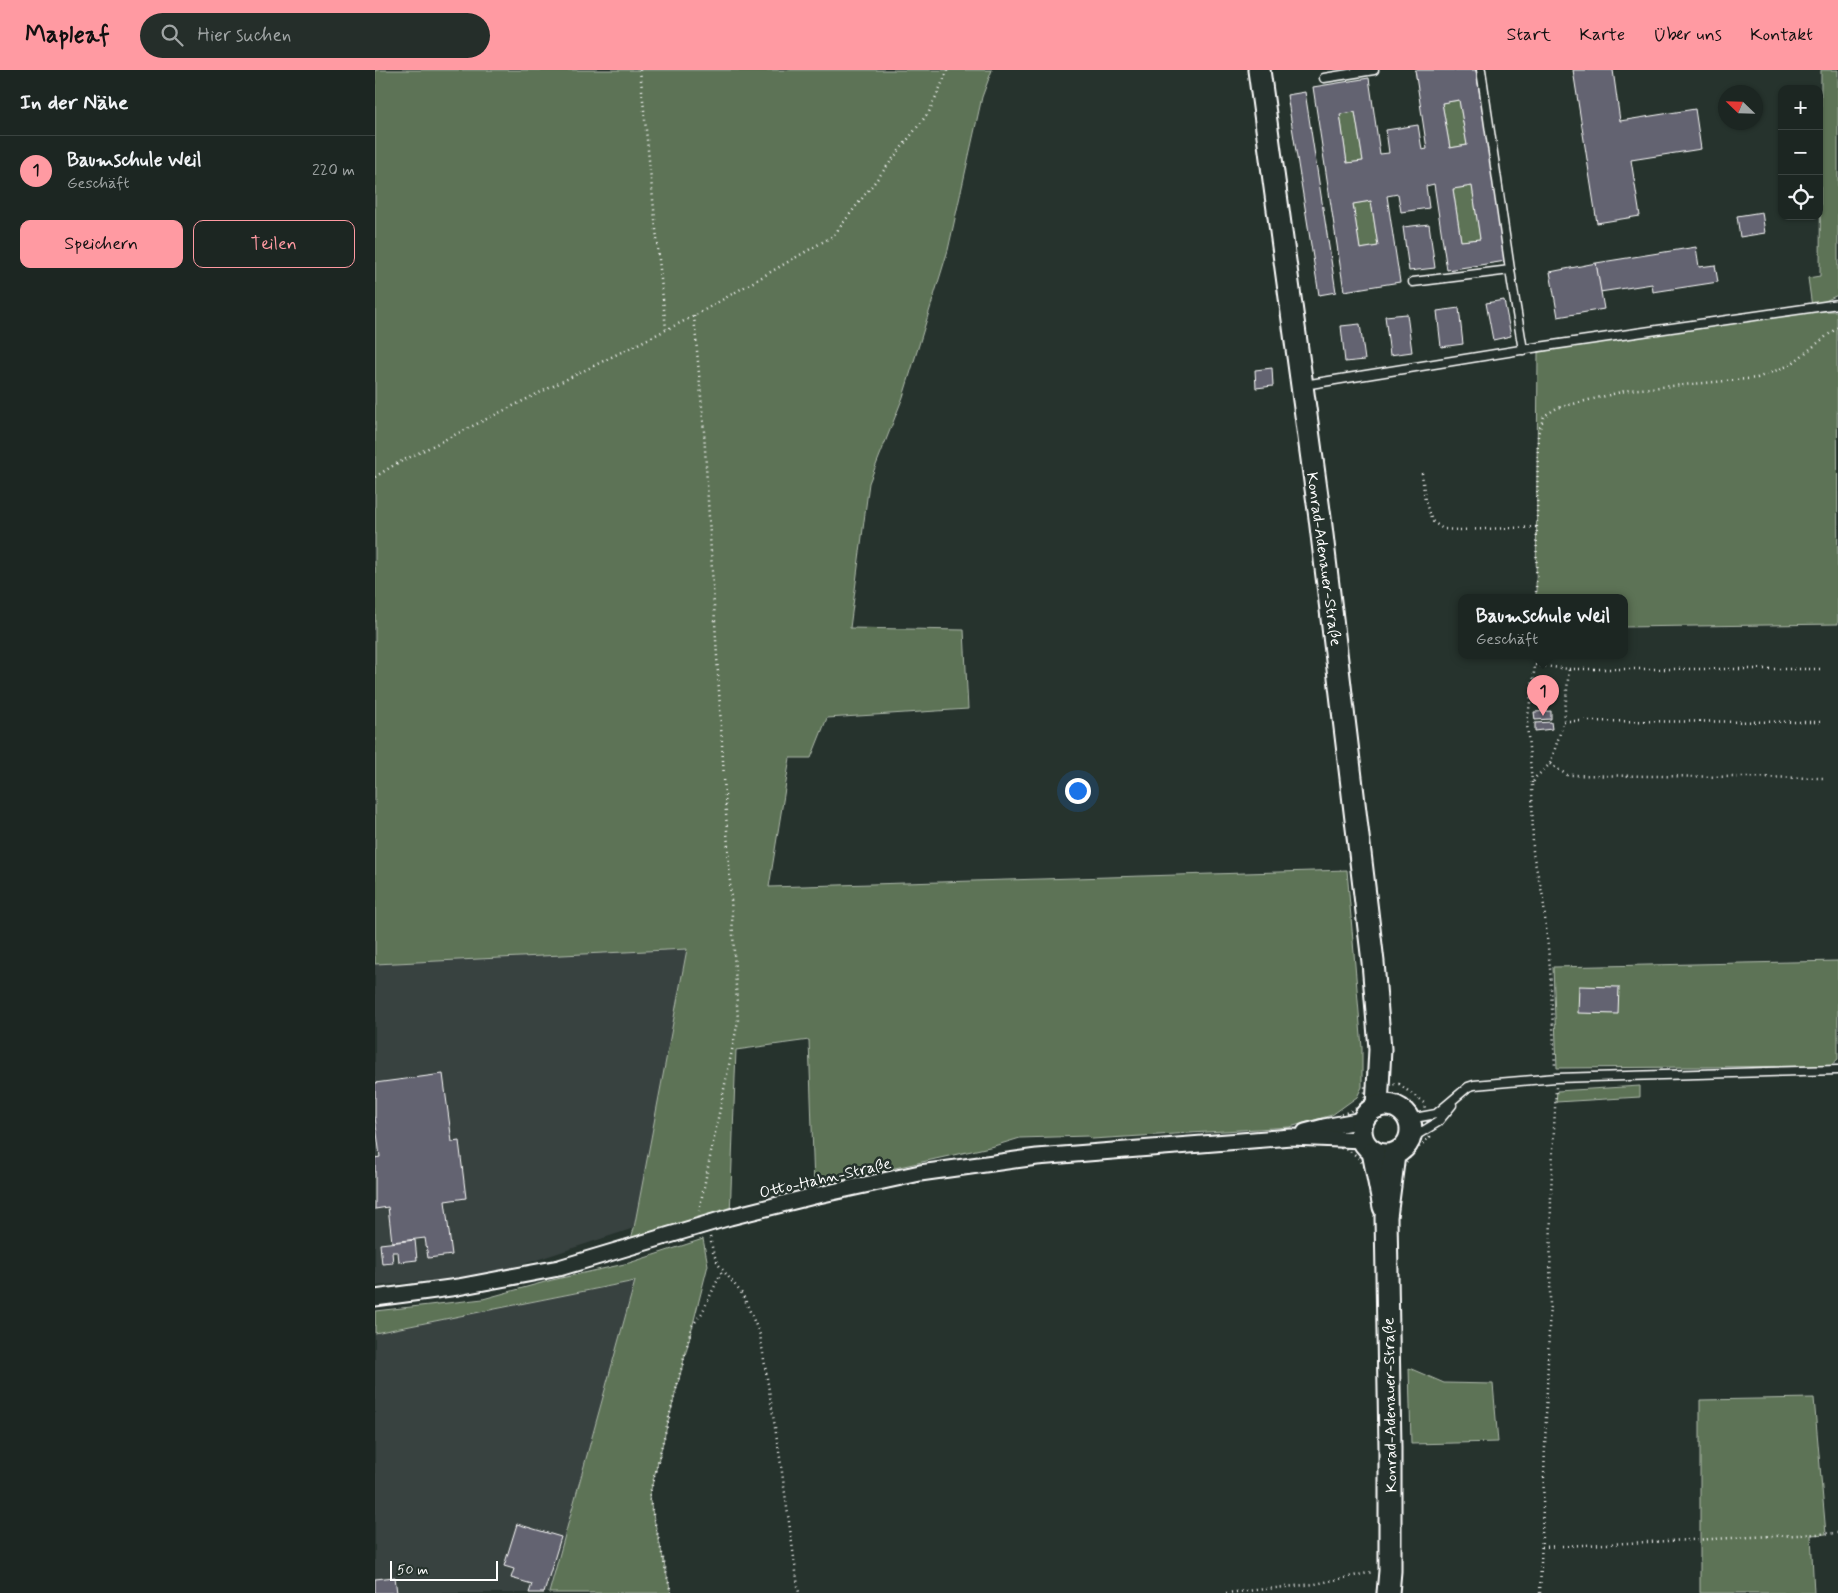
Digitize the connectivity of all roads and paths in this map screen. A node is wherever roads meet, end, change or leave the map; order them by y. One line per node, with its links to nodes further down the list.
1 (640, 70): 12 (path)
2 (948, 70): 10 (path)
3 (1259, 70): 14 (main road, Konrad-Adenauer-Straße)
4 (1374, 70): 6 (lane)
5 (1481, 70): 7 (lane)
6 (1324, 78)
7 (1510, 270): 8 (lane); 13 (lane)
8 (1413, 282)
9 (1838, 304): 13 (lane)
10 (694, 316): 12 (path); 38 (path)
11 (1838, 327): 17 (path)
12 (666, 329): 16 (path)
13 (1523, 350): 14 (lane)
14 (1302, 386): 35 (main road, Konrad-Adenauer-Straße)
15 (1422, 473): 17 (path)
16 (375, 477)
17 (1537, 527): 18 (path)
18 (1535, 594)
19 (1535, 659): 20 (path)
20 (1535, 665): 21 (path); 27 (path)
21 (1569, 669): 22 (path); 23 (path)
22 (1824, 669)
23 (1564, 721): 24 (path); 25 (path)
24 (1824, 722)
25 (1550, 764): 26 (path); 27 (path)
26 (1824, 778)
27 (1532, 784): 29 (path)
28 (1838, 1070): 29 (lane)
29 (1556, 1078): 32 (lane); 42 (path)
30 (1391, 1085): 34 (path)
31 (1370, 1086): 33 (path)
32 (1457, 1097): 34 (lane); 34 (lane)
33 (1340, 1119)
34 (1415, 1123): 35 (main road); 36 (main road)
35 (1373, 1125): 36 (main road); 37 (main road, Konrad-Adenauer-Straße); 38 (street, Otto-Hahn-Straße)
36 (1394, 1155): 37 (main road, Konrad-Adenauer-Straße)
37 (1386, 1217): 43 (main road, Konrad-Adenauer-Straße)
38 (701, 1225): 39 (path); 40 (street, Otto-Hahn-Straße)
39 (723, 1269): 44 (path); 45 (path)
40 (375, 1298)
41 (1838, 1533): 42 (path)
42 (1542, 1547): 48 (path)
43 (1390, 1571): 46 (path); 47 (main road, Konrad-Adenauer-Straße)
44 (671, 1593)
45 (799, 1593)
46 (1226, 1593)
47 (1388, 1593)
48 (1540, 1593)

